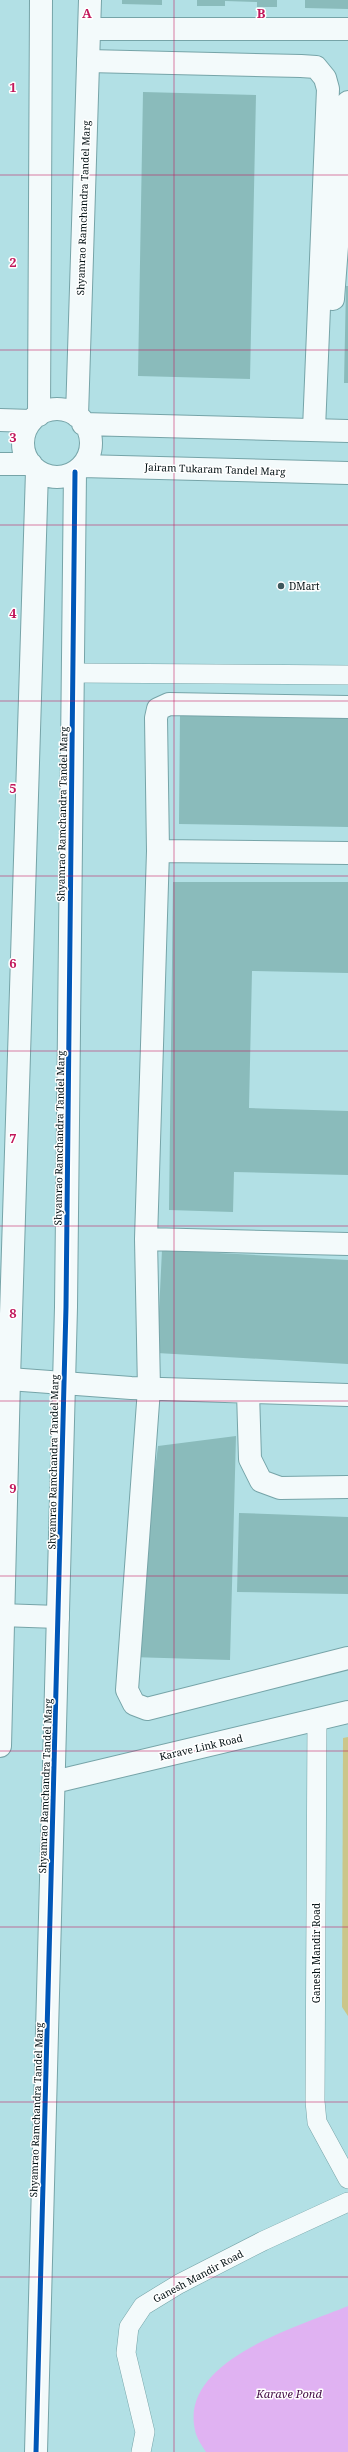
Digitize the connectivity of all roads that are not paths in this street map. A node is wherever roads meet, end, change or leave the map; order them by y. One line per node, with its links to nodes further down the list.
1 (41, 0): 7 (street)
2 (90, 0): 3 (street, Shyamrao Ramchandra Tandel Marg)
3 (90, 28): 4 (street); 5 (street, Shyamrao Ramchandra Tandel Marg)
4 (348, 29)
5 (88, 61): 9 (street, Shyamrao Ramchandra Tandel Marg); 10 (street)
6 (348, 102): 10 (street)
7 (35, 418): 8 (street); 9 (street); 13 (street)
8 (0, 420)
9 (80, 420): 10 (street); 14 (street)
10 (320, 430): 11 (street)
11 (348, 431)
12 (0, 464): 13 (street)
13 (34, 468): 14 (street); 23 (street)
14 (79, 469): 15 (street, Jairam Tukaram Tandel Marg); 16 (street, Shyamrao Ramchandra Tandel Marg)
15 (348, 473)
16 (73, 673): 17 (lane); 24 (street, Shyamrao Ramchandra Tandel Marg)
17 (348, 675)
18 (348, 708): 19 (street)
19 (158, 851): 20 (street); 21 (street)
20 (348, 853)
21 (146, 1239): 22 (street); 25 (street)
22 (348, 1244)
23 (9, 1379): 24 (street); 29 (street)
24 (64, 1382): 25 (street); 30 (street, Shyamrao Ramchandra Tandel Marg)
25 (149, 1389): 26 (street); 31 (street)
26 (248, 1392): 27 (street); 28 (street)
27 (348, 1395)
28 (348, 1487)
29 (2, 1615): 30 (street); 34 (street)
30 (58, 1617): 35 (street, Shyamrao Ramchandra Tandel Marg)
31 (348, 1658)
32 (348, 1712): 33 (street, Karave Link Road)
33 (317, 1720): 35 (street, Karave Link Road); 36 (lane, Ganesh Mandir Road)
34 (0, 1746)
35 (54, 1782): 38 (street, Shyamrao Ramchandra Tandel Marg)
36 (348, 2179)
37 (348, 2202): 39 (lane, Ganesh Mandir Road)
38 (36, 2452)
39 (141, 2452)

